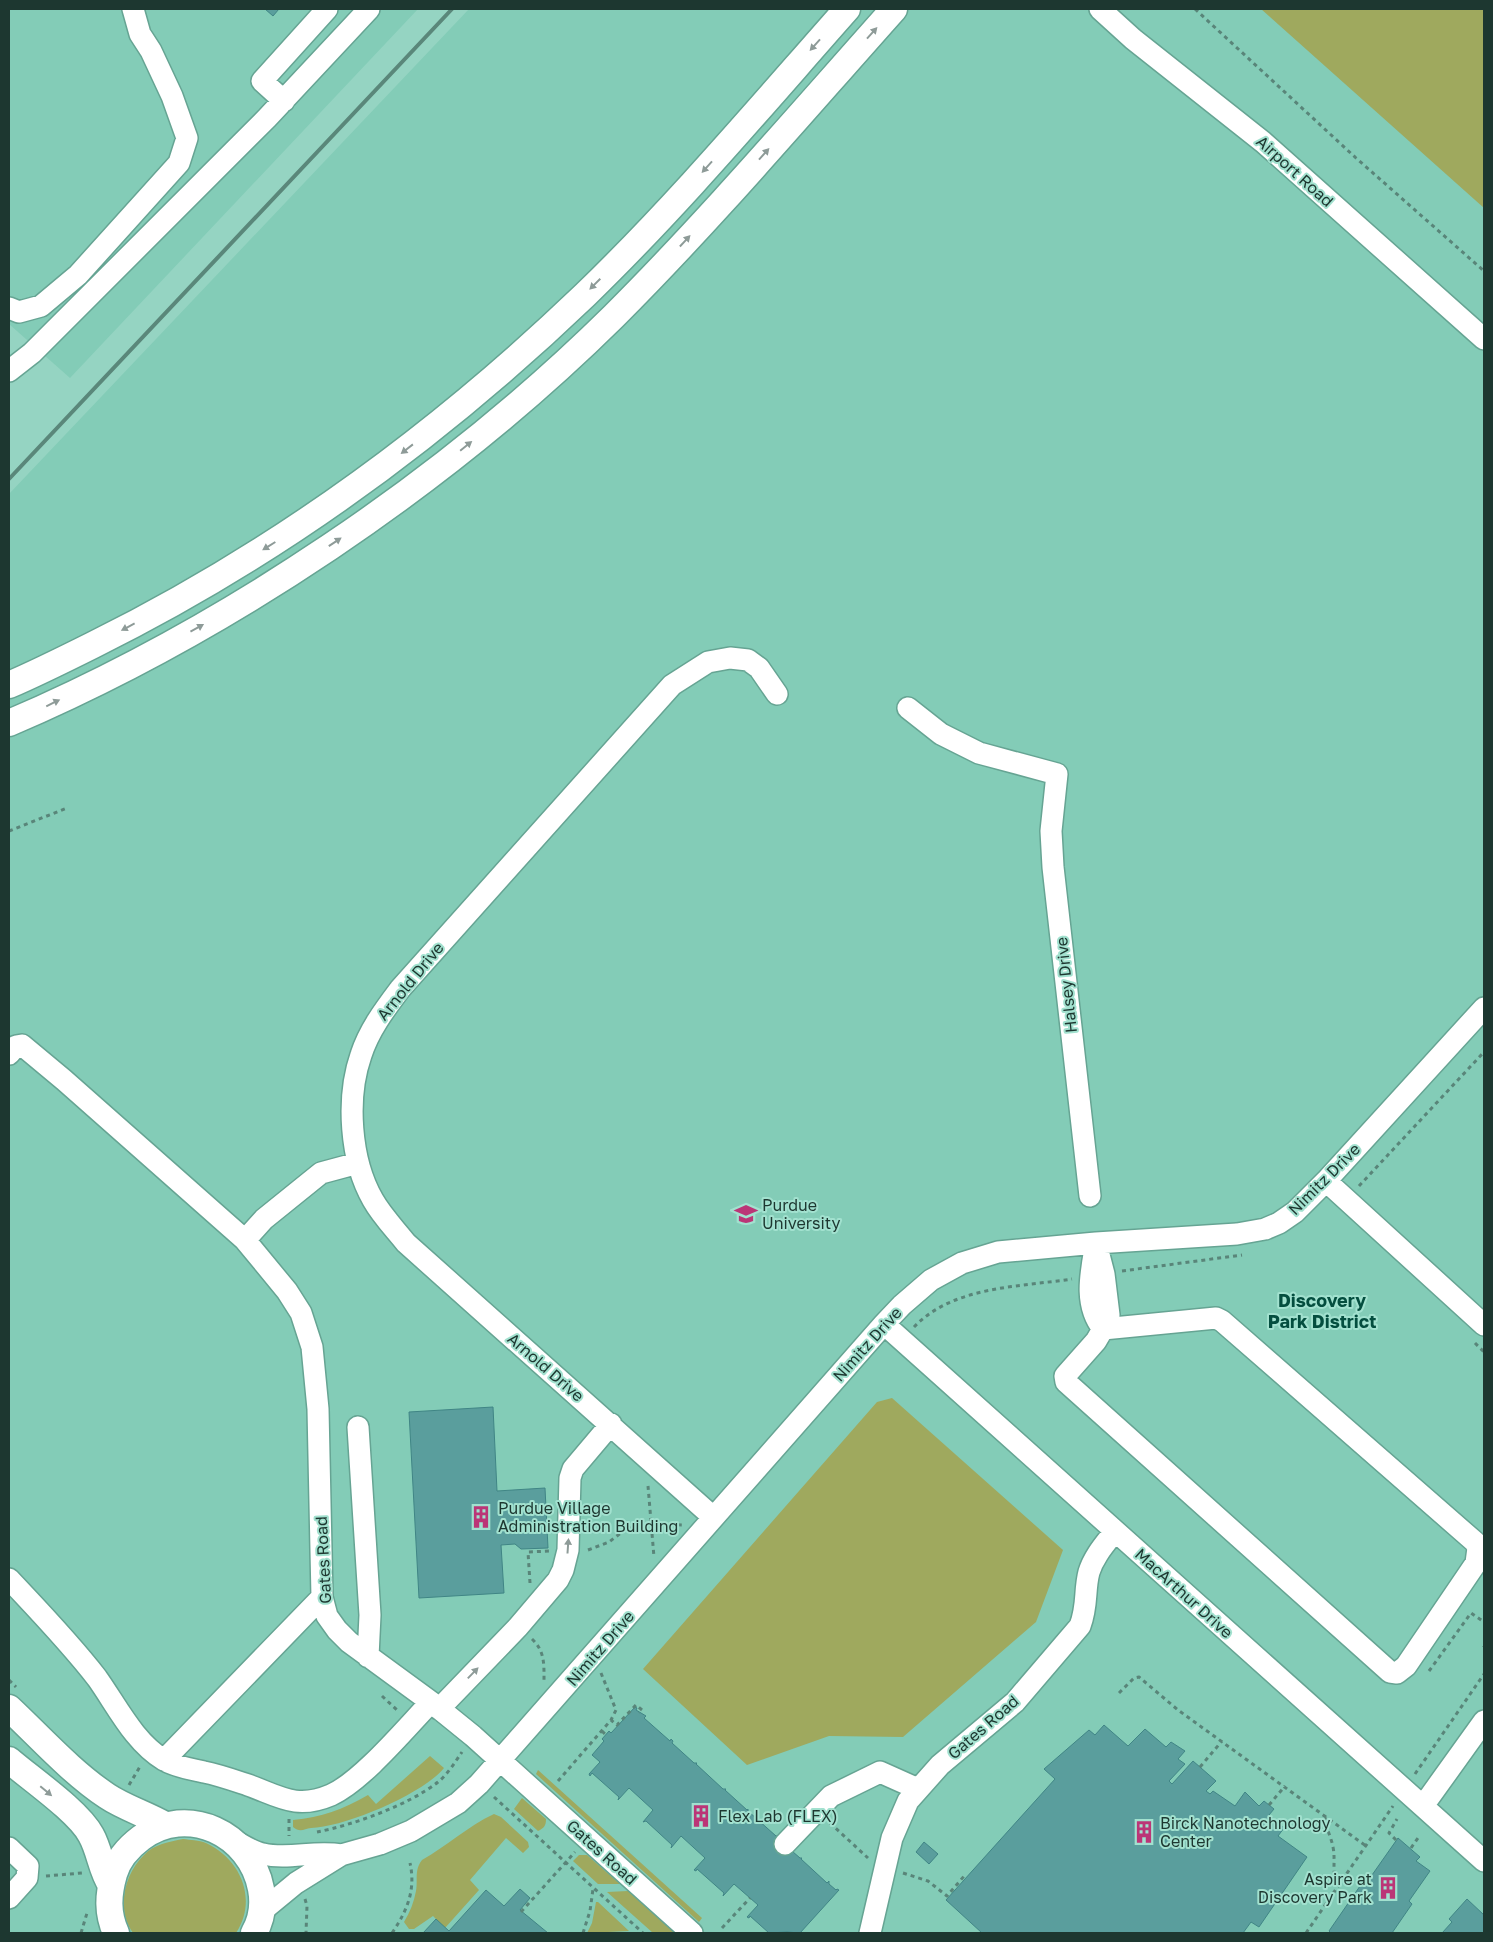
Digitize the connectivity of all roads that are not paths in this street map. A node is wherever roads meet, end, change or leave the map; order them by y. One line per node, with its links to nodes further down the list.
1 (133, 9): 8 (street)
2 (327, 9): 7 (street)
3 (369, 9): 7 (street)
4 (847, 9): 11 (main road, one-way to 11)
5 (894, 9): 14 (main road, one-way to 5)
6 (1100, 9): 9 (street, Airport Road)
7 (284, 100): 10 (street)
8 (9, 308)
9 (1484, 339)
10 (9, 371)
11 (9, 685)
12 (778, 694): 17 (street, Arnold Drive)
13 (908, 708): 19 (street, Halsey Drive)
14 (9, 723)
15 (1484, 1008): 18 (street, Nimitz Drive)
16 (9, 1054): 20 (street, Gates Road)
17 (358, 1163): 20 (street); 25 (street, Arnold Drive)
18 (1326, 1181): 21 (street, Nimitz Drive); 23 (street)
19 (1090, 1196)
20 (245, 1240): 30 (street, Gates Road)
21 (1096, 1243): 22 (street, Nimitz Drive); 24 (street)
22 (884, 1324): 27 (street, Nimitz Drive); 28 (street, MacArthur Drive)
23 (1484, 1325)
24 (1103, 1328): 24 (street)
25 (611, 1424): 27 (street, Arnold Drive); 32 (street, one-way to 25)
26 (358, 1427): 31 (street)
27 (713, 1517): 37 (street, Nimitz Drive)
28 (1115, 1531): 38 (street, Gates Road); 39 (street, MacArthur Drive)
29 (9, 1578): 36 (street)
30 (322, 1597): 31 (street, Gates Road); 36 (street)
31 (368, 1657): 32 (street, Gates Road)
32 (435, 1705): 36 (street); 37 (street, Gates Road)
33 (9, 1708): 40 (main road)
34 (1484, 1721): 39 (street)
35 (9, 1760): 46 (main road, one-way to 46)
36 (164, 1760)
37 (501, 1761): 44 (street, Nimitz Drive); 51 (street, Gates Road)
38 (918, 1789): 42 (street); 50 (street, Gates Road)
39 (1423, 1806): 45 (street, MacArthur Drive)
40 (165, 1825): 41 (main road); 46 (main road)
41 (235, 1841): 44 (street, Nimitz Drive); 49 (main road)
42 (785, 1844)
43 (9, 1848): 47 (street)
44 (341, 1855): 49 (street, Nimitz Drive)
45 (1484, 1861)
46 (111, 1885): 48 (main road)
47 (9, 1898)
48 (104, 1921)
49 (257, 1927)
50 (873, 1931)
51 (692, 1933)

